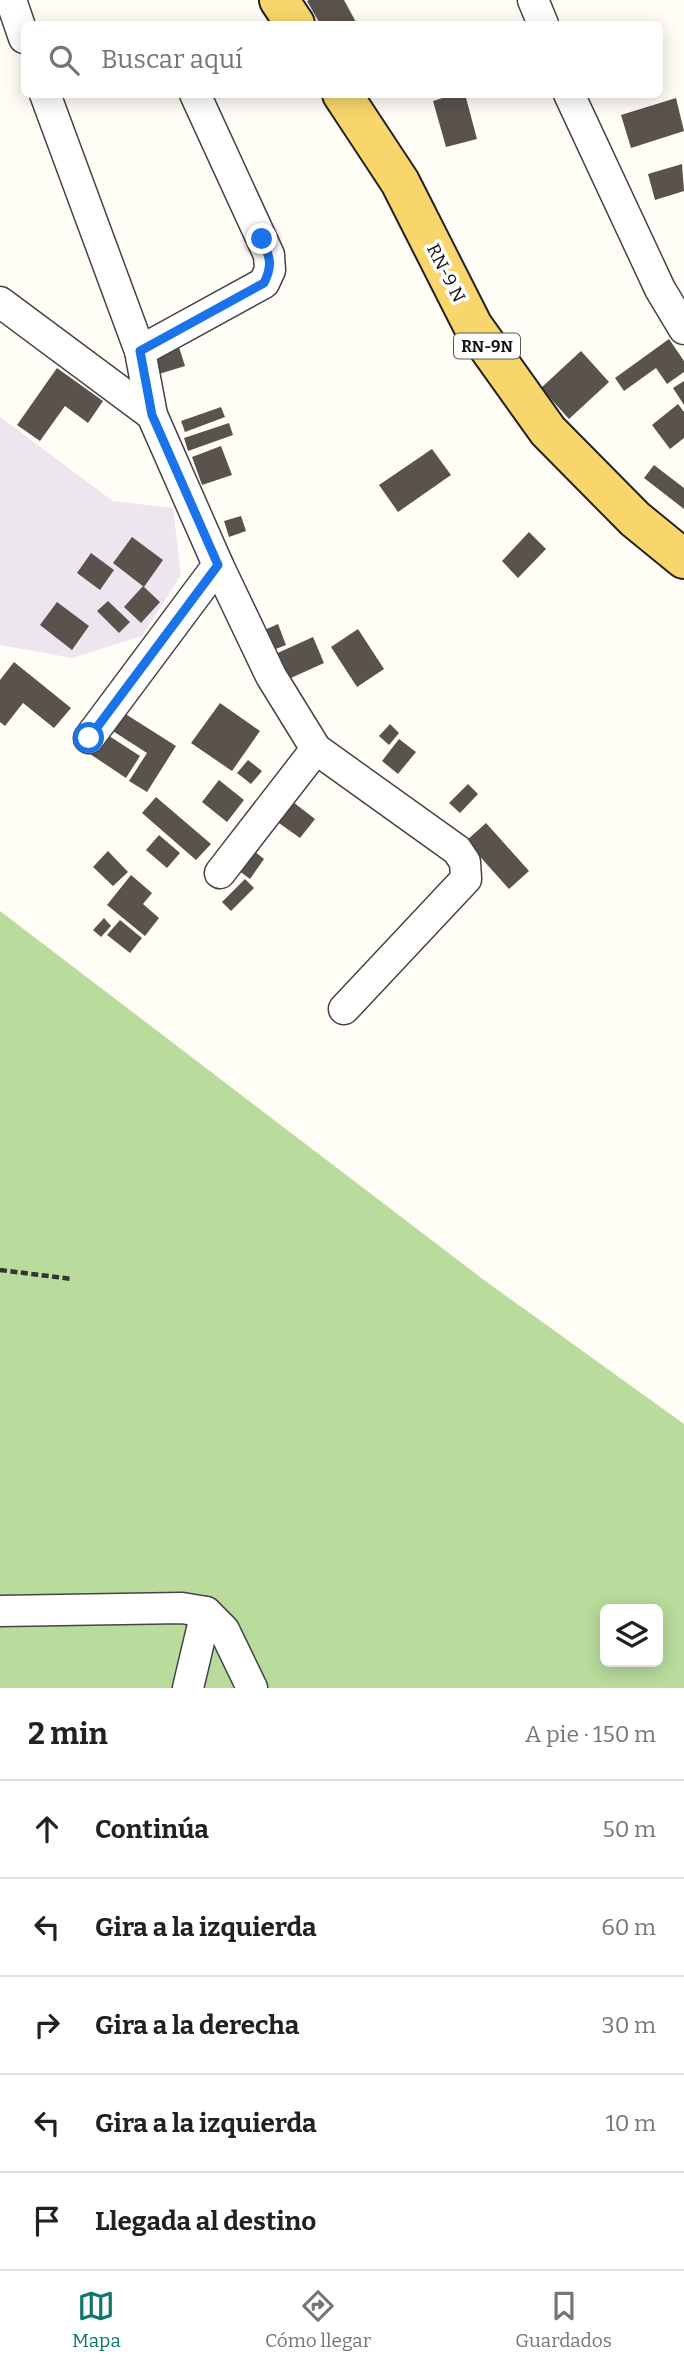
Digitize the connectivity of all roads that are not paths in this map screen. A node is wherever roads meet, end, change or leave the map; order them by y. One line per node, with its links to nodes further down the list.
1 (11, 0): 6 (street)
2 (279, 0): 4 (main road)
3 (533, 0): 5 (street)
4 (293, 21)
5 (541, 21)
6 (21, 29)
7 (47, 98): 14 (street)
8 (196, 98): 14 (street)
9 (345, 98): 16 (main road, RN-9 N / RN-9N)
10 (571, 98): 11 (street)
11 (672, 285): 13 (street)
12 (0, 302): 15 (street)
13 (684, 329)
14 (140, 351): 15 (street)
15 (152, 415): 17 (street)
16 (684, 559)
17 (218, 565): 18 (street); 19 (street)
18 (89, 738)
19 (316, 749): 20 (street); 21 (street)
20 (220, 873)
21 (345, 1009)
22 (0, 1611): 23 (street)
23 (206, 1612): 24 (street); 25 (street)
24 (188, 1688)
25 (252, 1688)

